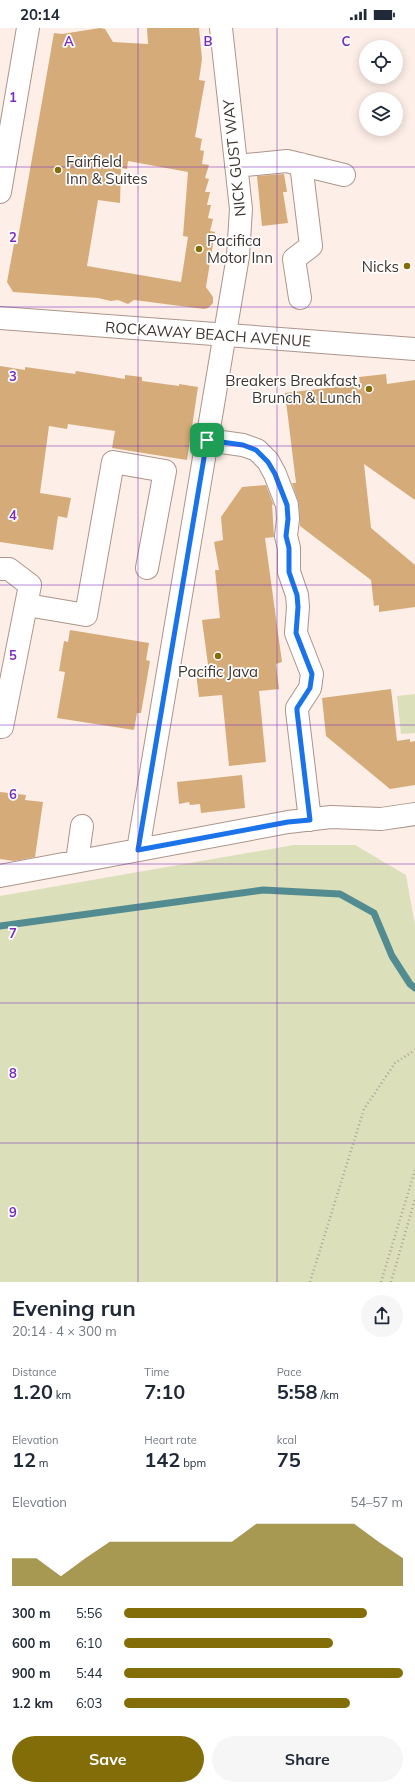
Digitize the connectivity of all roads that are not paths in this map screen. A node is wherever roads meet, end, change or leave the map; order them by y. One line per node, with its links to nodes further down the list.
1 (28, 28): 6 (street)
2 (221, 28): 4 (street, NICK GUST WAY)
3 (294, 162): 4 (street); 5 (street); 7 (street)
4 (236, 166): 9 (street, NICK GUST WAY)
5 (344, 175)
6 (0, 192)
7 (300, 298)
8 (0, 318): 9 (street, ROCKAWAY BEACH AVENUE)
9 (225, 335): 10 (street, ROCKAWAY BEACH AVENUE); 11 (street, NICK GUST WAY)
10 (415, 349)
11 (207, 440): 17 (street); 19 (street, NICK GUST WAY)
12 (147, 568): 14 (street)
13 (0, 569): 14 (street)
14 (27, 605): 15 (street)
15 (0, 727)
16 (415, 814): 17 (street)
17 (310, 820): 19 (street)
18 (82, 826): 20 (street)
19 (138, 850): 20 (street)
20 (77, 861): 21 (street)
21 (0, 876)

